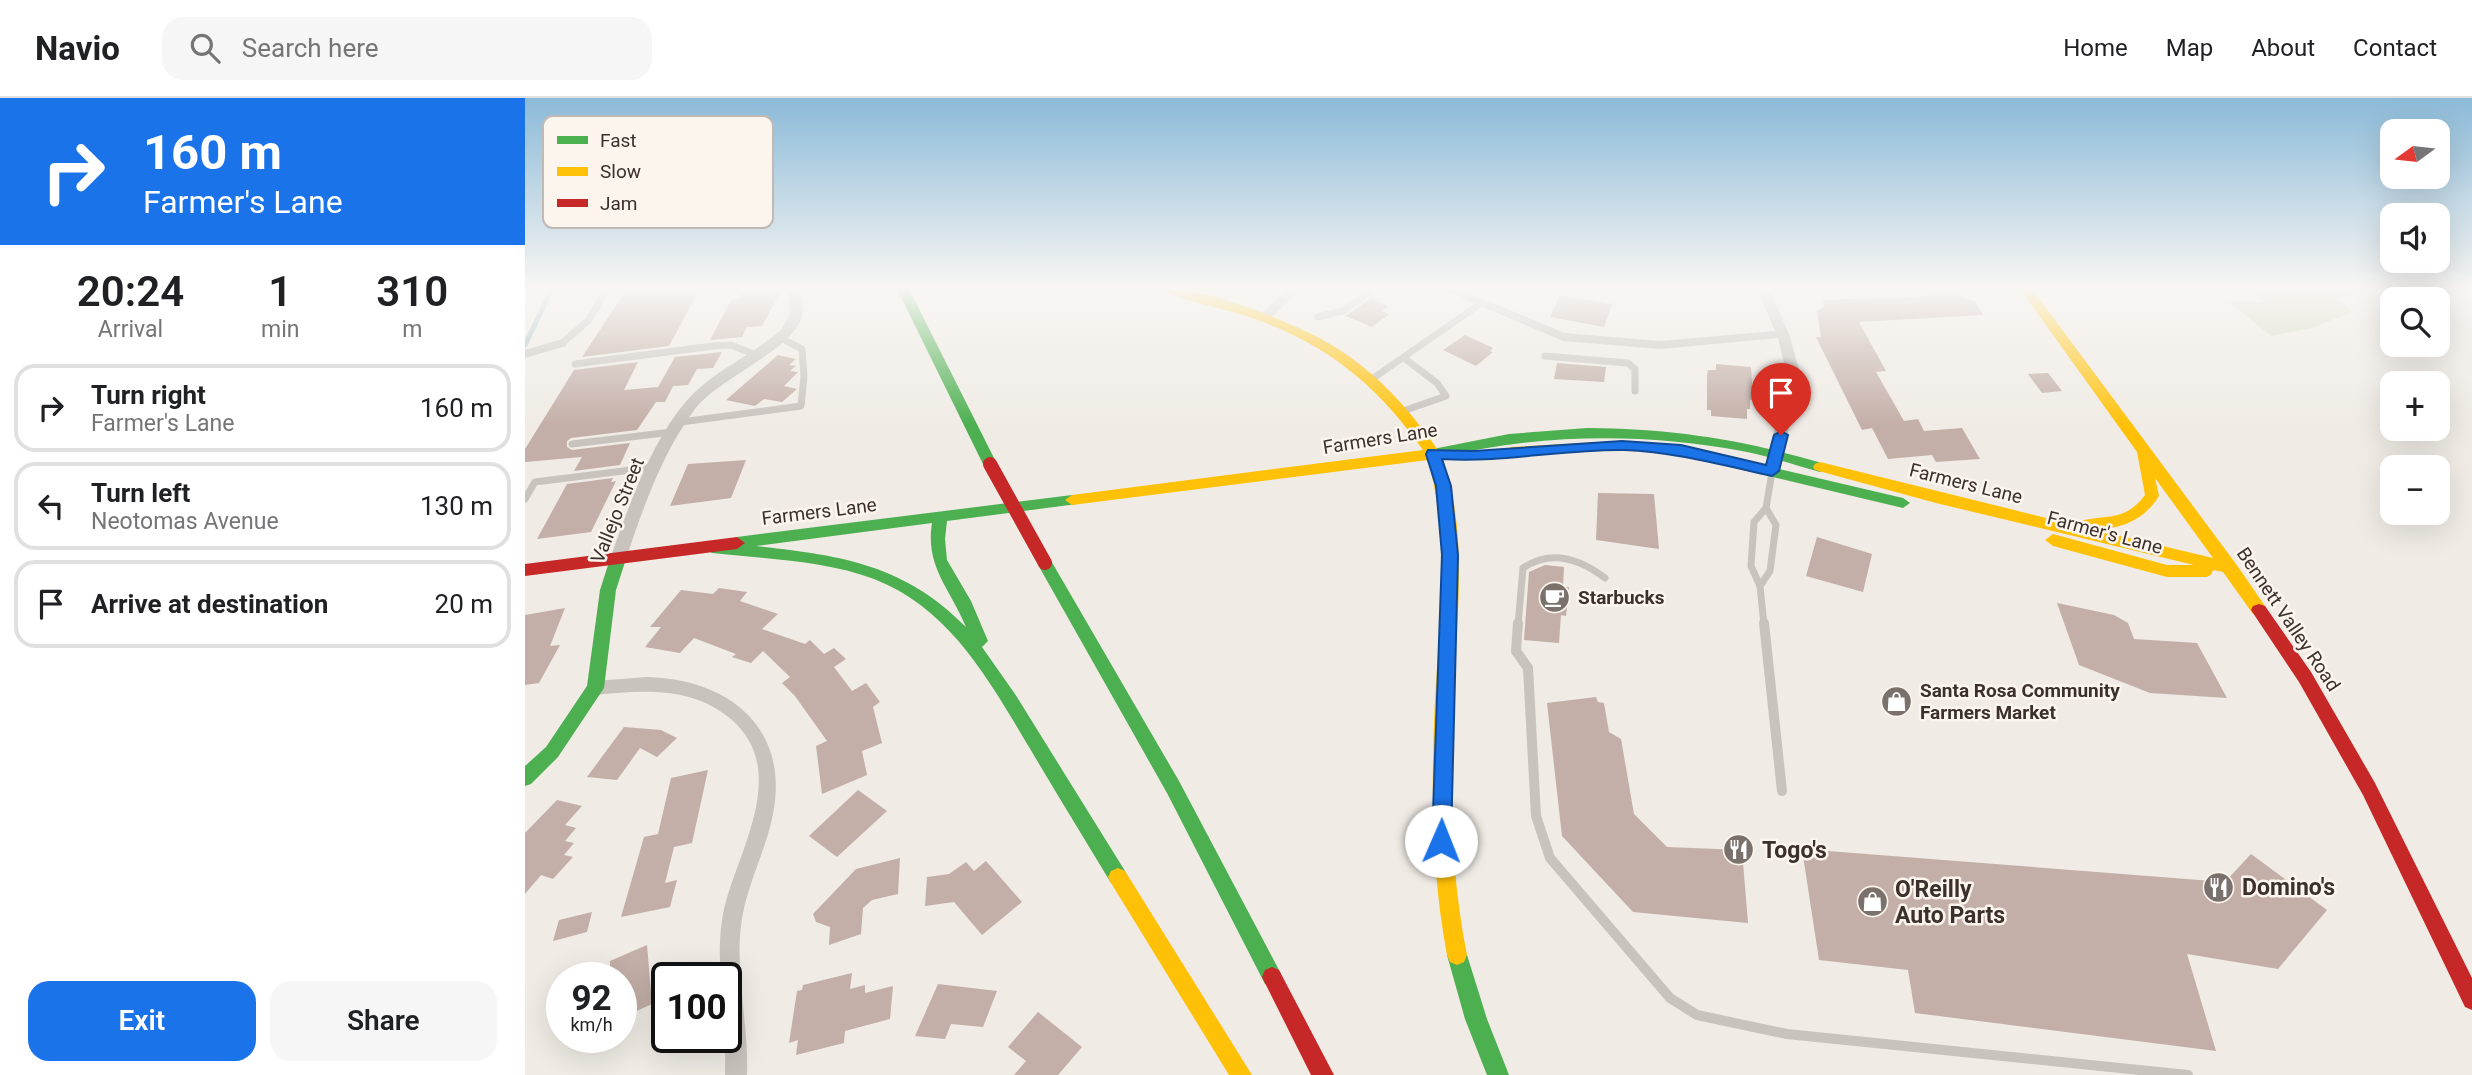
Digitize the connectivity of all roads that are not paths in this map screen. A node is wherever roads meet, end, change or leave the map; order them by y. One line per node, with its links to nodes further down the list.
1 (1783, 334): 24 (street)
2 (571, 335): 11 (lane)
3 (781, 335): 10 (street, Vallejo Street)
4 (926, 335): 46 (main road, bridge)
5 (1302, 335): 17 (main road)
6 (1437, 335): 15 (lane)
7 (1557, 335): 8 (street)
8 (1776, 335)
9 (2060, 335): 22 (main road, Bennett Valley Road)
10 (779, 337): 13 (street, Vallejo Street); 20 (lane)
11 (562, 343): 12 (street)
12 (525, 354)
13 (754, 355): 16 (lane); 20 (street, Vallejo Street)
14 (1545, 356): 18 (lane)
15 (1404, 358): 17 (lane); 19 (lane)
16 (575, 364)
17 (1372, 379): 19 (main road)
18 (1635, 391)
19 (1403, 411): 23 (main road)
20 (678, 427): 21 (lane); 25 (street, Vallejo Street)
21 (572, 444)
22 (2141, 444): 32 (main road); 35 (main road, Bennett Valley Road)
23 (1433, 454): 24 (main road, Farmers Lane); 26 (main road, Farmer's Lane); 31 (main road, Farmers Lane); 47 (main road)
24 (1775, 454): 26 (lane); 32 (main road, Farmers Lane)
25 (657, 467): 27 (lane); 34 (street, Vallejo Street)
26 (1772, 471): 30 (lane); 35 (main road, Farmer's Lane)
27 (535, 482): 28 (lane); 29 (lane)
28 (525, 484)
29 (525, 499)
30 (1766, 508): 38 (lane); 38 (lane)
31 (940, 517): 33 (main road, Farmers Lane); 39 (main road)
32 (2052, 525): 35 (main road, Farmers Lane)
33 (712, 547): 34 (main road, Farmers Lane); 39 (main road)
34 (618, 559): 36 (main road, Farmers Lane); 40 (main road, Vallejo Street)
35 (2231, 568): 43 (main road, Bennett Valley Road)
36 (525, 570)
37 (1605, 578): 48 (lane)
38 (1760, 586): 42 (lane)
39 (996, 679): 45 (main road)
40 (595, 688): 41 (main road, Vallejo Street); 44 (street)
41 (525, 778)
42 (1782, 791)
43 (2472, 1000)
44 (736, 1075)
45 (1241, 1075)
46 (1324, 1075)
47 (1498, 1075)
48 (2188, 1075)

